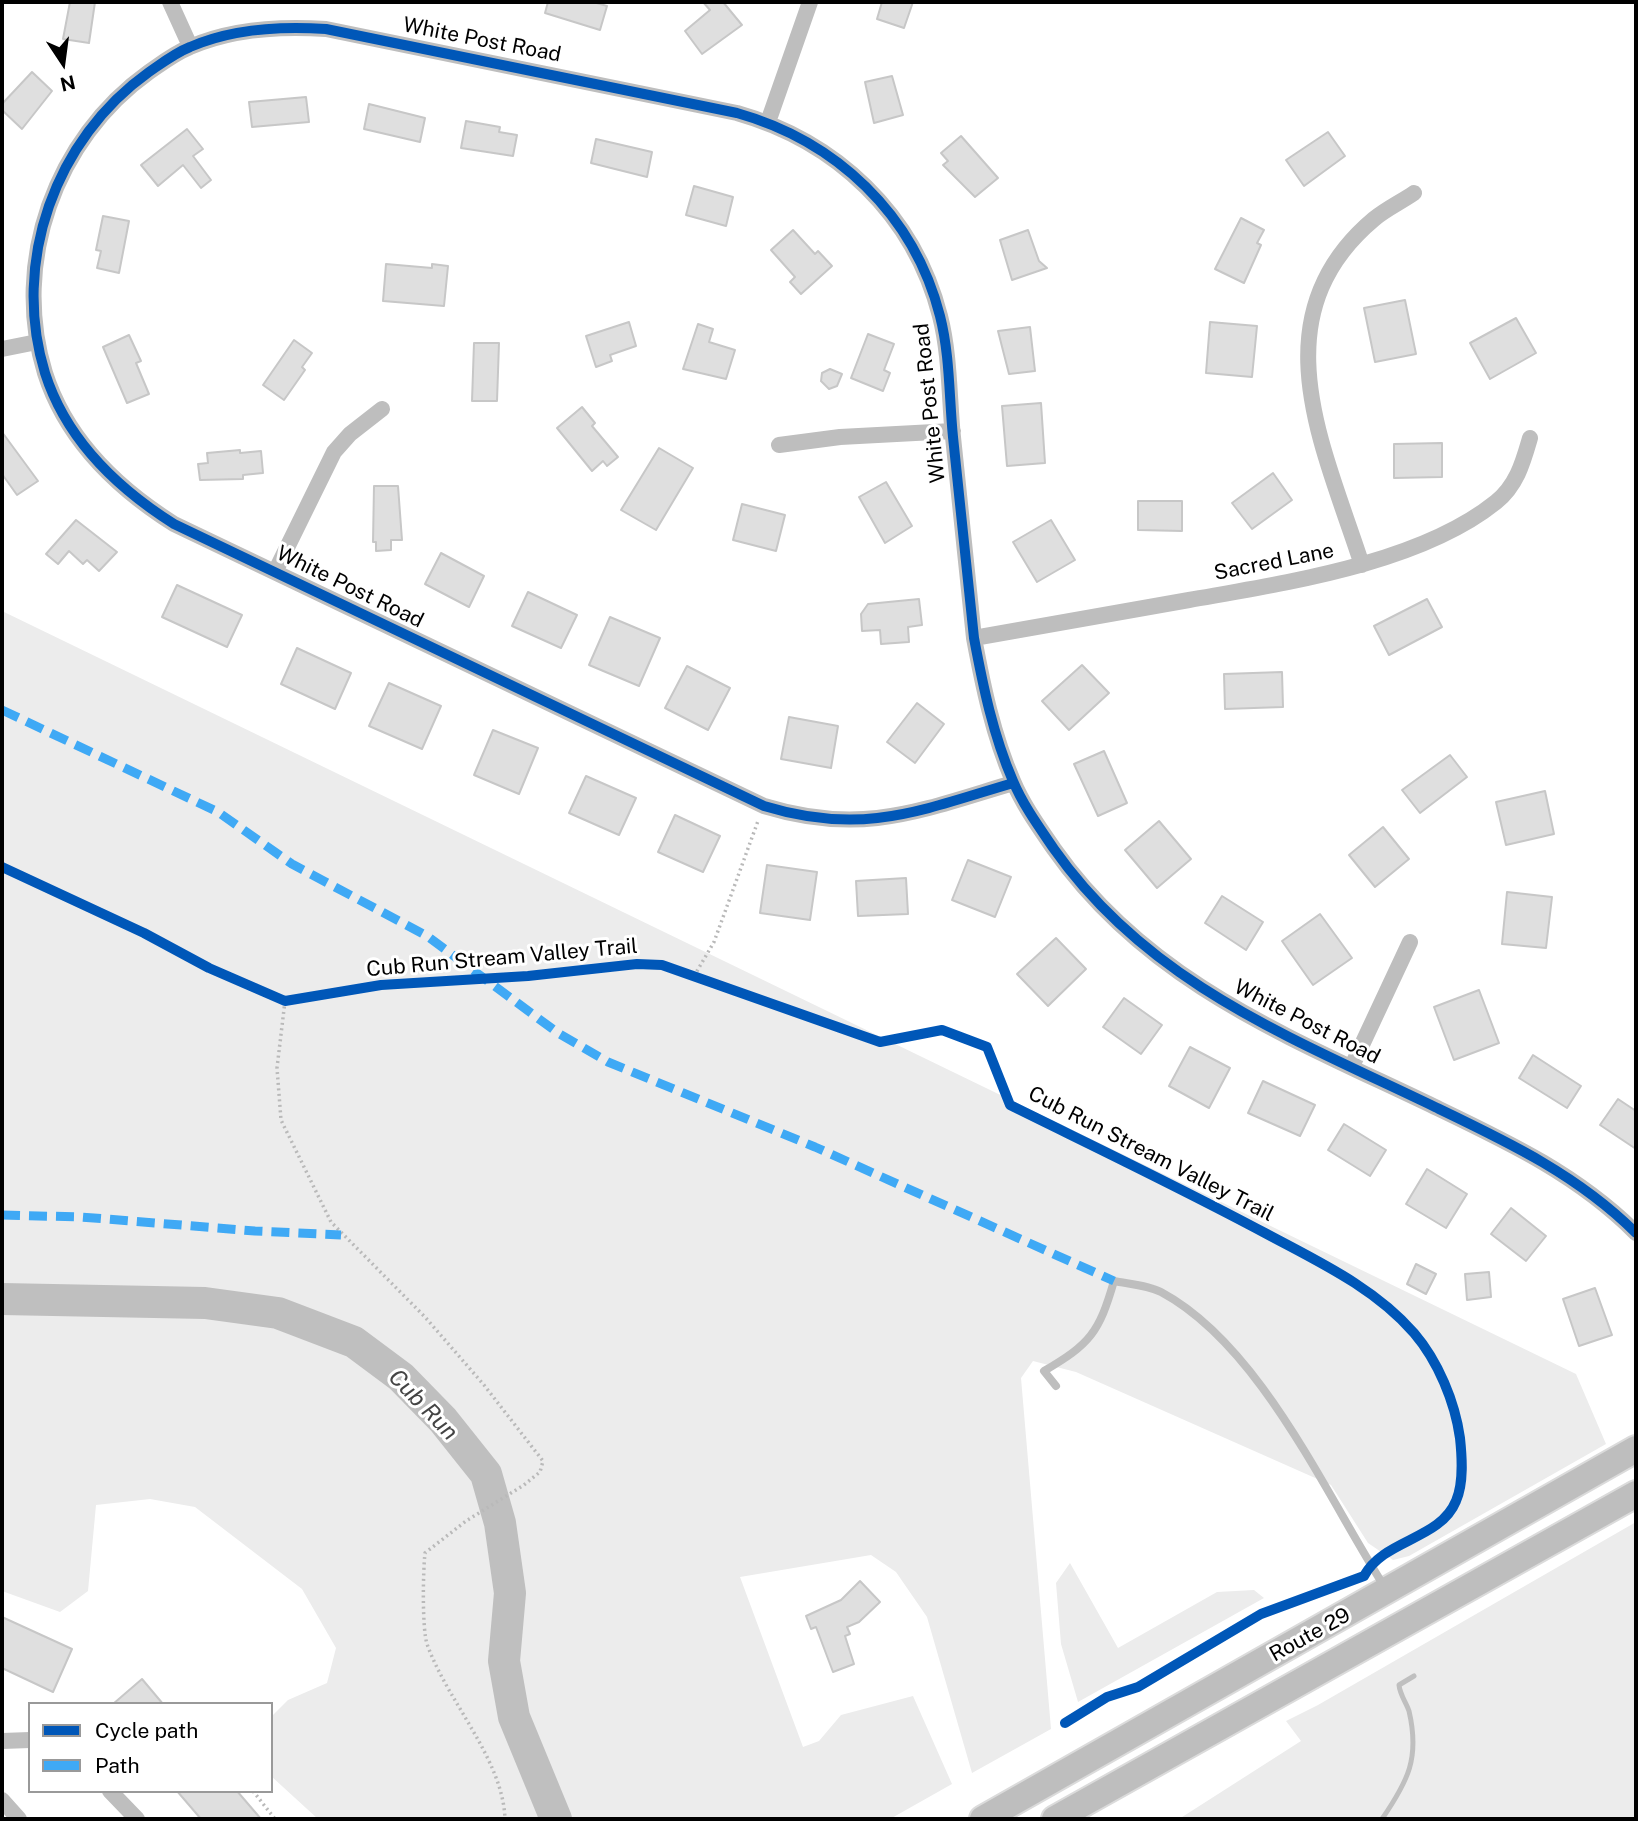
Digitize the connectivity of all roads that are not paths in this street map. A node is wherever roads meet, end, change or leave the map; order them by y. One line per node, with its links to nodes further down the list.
1 (170, 2): 3 (street)
2 (810, 2): 4 (street)
3 (190, 47): 4 (street, White Post Road); 6 (street, White Post Road)
4 (768, 122): 9 (street, White Post Road)
5 (1414, 193): 12 (street)
6 (37, 342): 7 (street); 13 (street, White Post Road)
7 (2, 349)
8 (382, 409): 13 (street)
9 (953, 431): 11 (street); 14 (street, White Post Road)
10 (1530, 438): 12 (street, Sacred Lane)
11 (779, 445)
12 (1362, 565): 14 (street, Sacred Lane)
13 (275, 572): 15 (street, White Post Road)
14 (974, 638): 15 (street, White Post Road)
15 (1013, 783): 17 (street, White Post Road)
16 (1410, 942): 17 (street)
17 (1352, 1066): 18 (street, White Post Road)
18 (1636, 1233)
19 (1056, 1386): 22 (lane)
20 (1636, 1449): 22 (main road, Route 29)
21 (1636, 1494): 30 (main road, Route 29)
22 (1388, 1591): 29 (main road, Route 29)
23 (28, 1740): 24 (street)
24 (2, 1741)
25 (112, 1793): 28 (street)
26 (2, 1800): 27 (street)
27 (19, 1819)
28 (137, 1819)
29 (984, 1819)
30 (1055, 1819)

